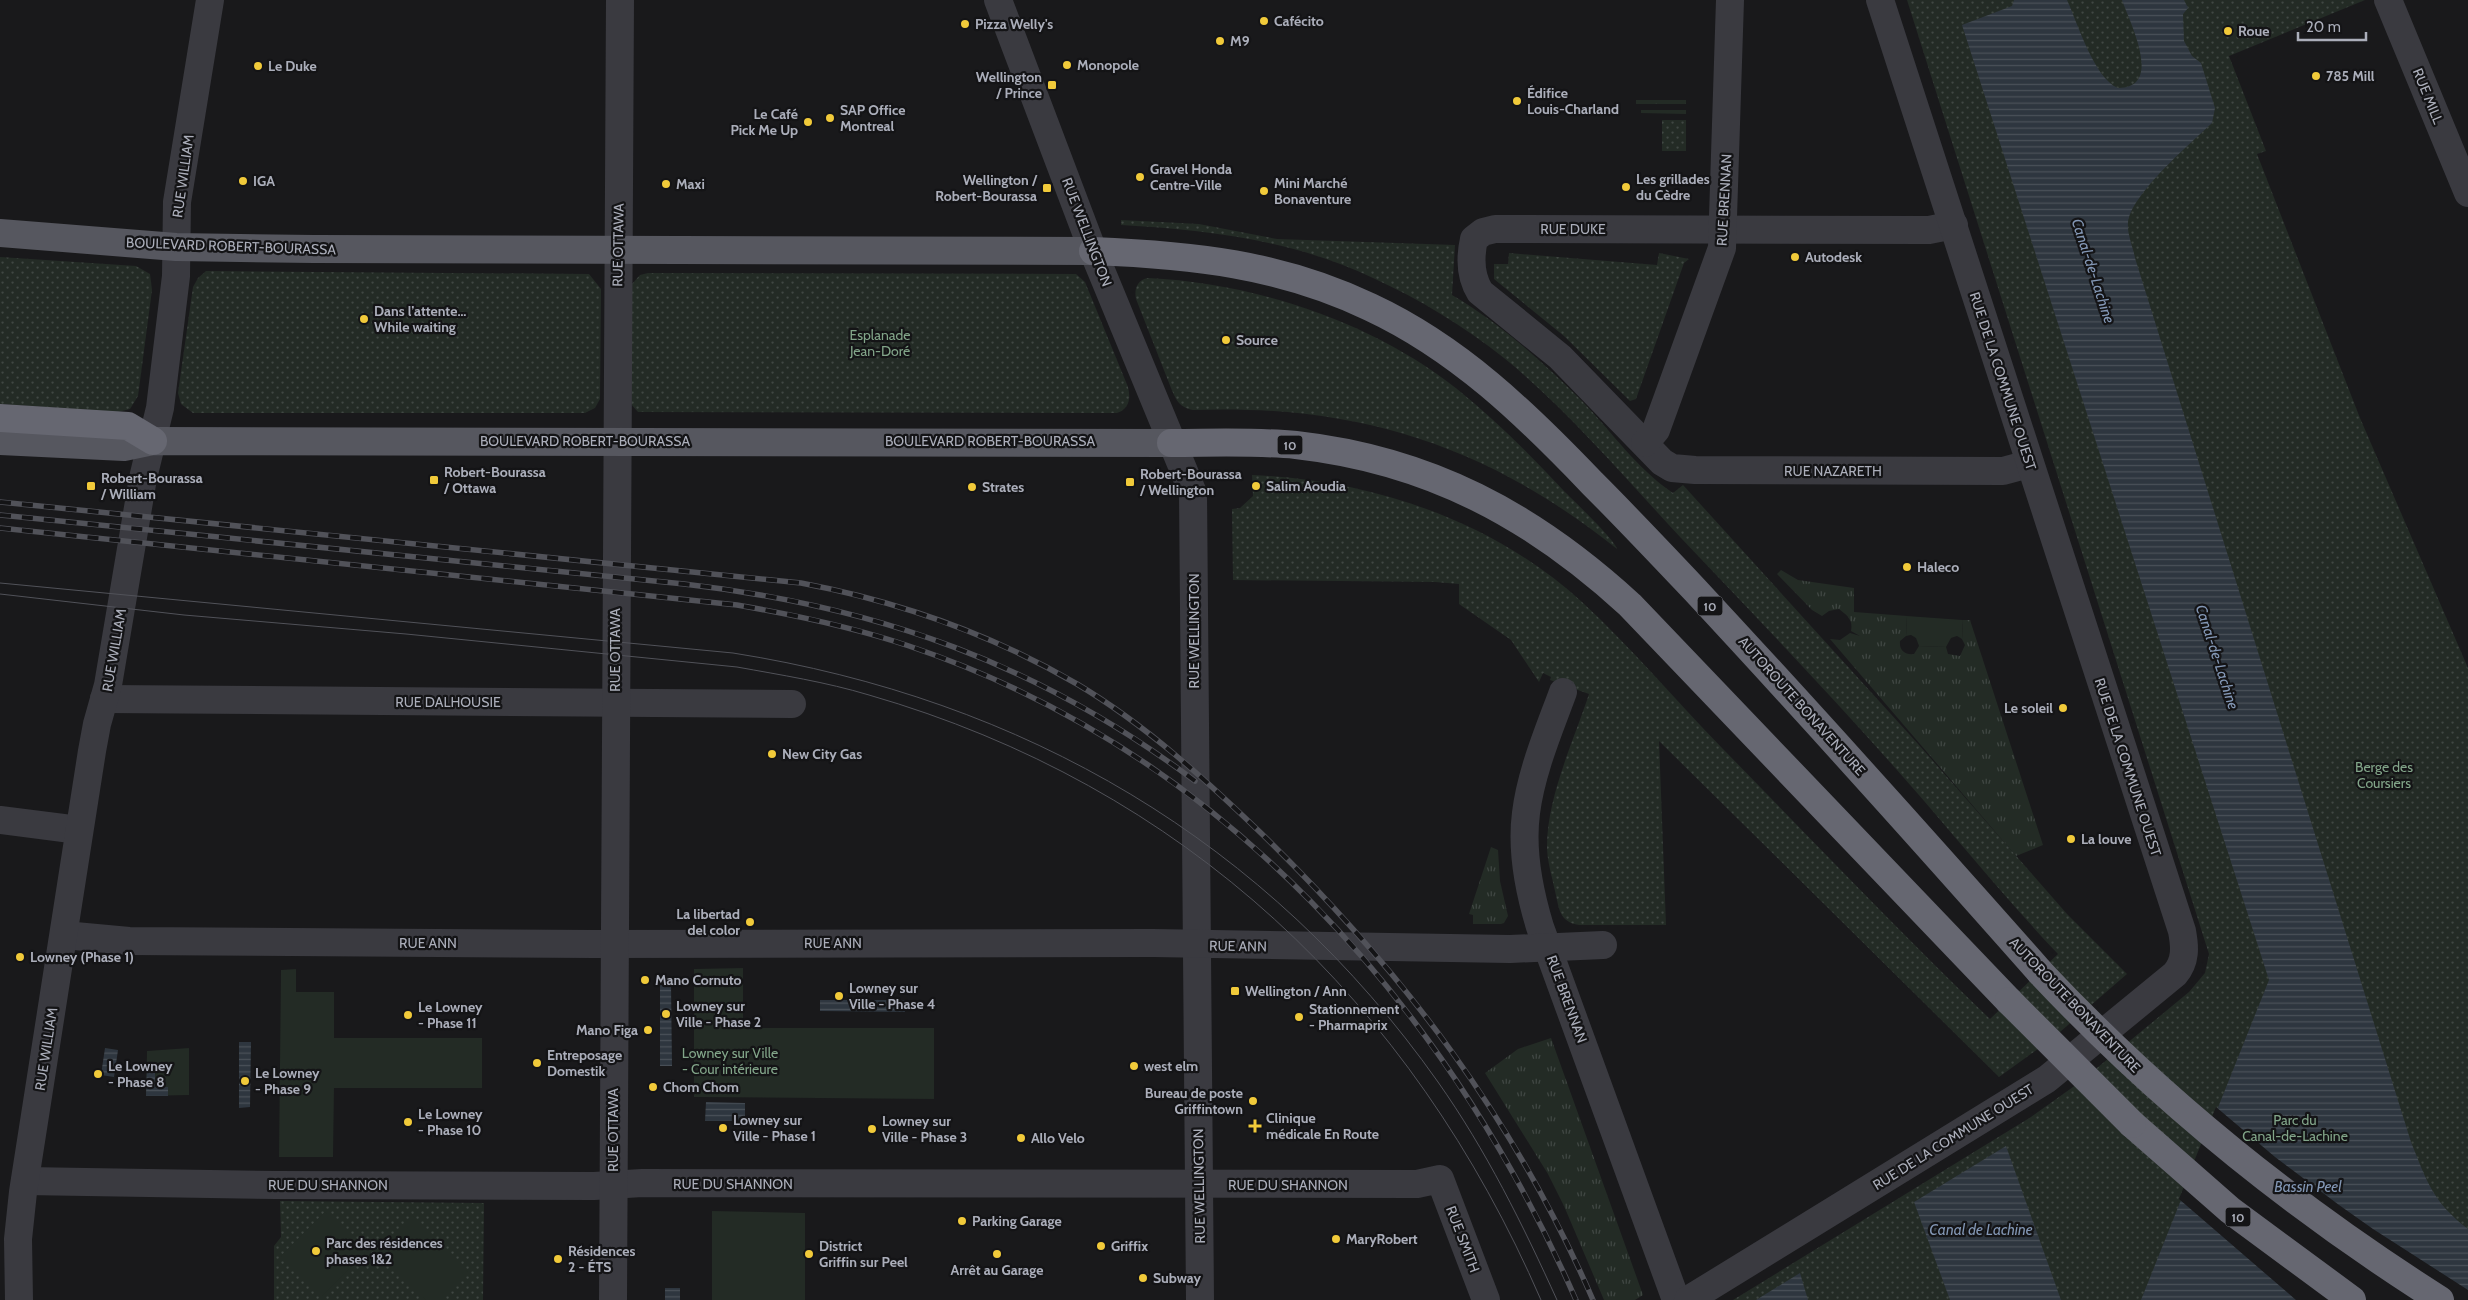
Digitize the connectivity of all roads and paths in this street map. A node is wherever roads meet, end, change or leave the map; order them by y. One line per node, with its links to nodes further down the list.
1 (210, 0): 11 (street, RUE WILLIAM)
2 (620, 0): 12 (street, RUE OTTAWA)
3 (998, 0): 13 (street, RUE WELLINGTON)
4 (1730, 0): 9 (street, RUE BRENNAN)
5 (1880, 0): 8 (street, RUE DE LA COMMUNE OUEST)
6 (2388, 0): 7 (street, RUE MILL)
7 (2468, 193)
8 (1954, 225): 9 (street, RUE DUKE); 20 (street, RUE DE LA COMMUNE OUEST)
9 (1724, 230): 19 (street, RUE BRENNAN); 19 (street, RUE DUKE)
10 (0, 233): 11 (main road, BOULEVARD ROBERT-BOURASSA)
11 (176, 246): 12 (main road, BOULEVARD ROBERT-BOURASSA); 16 (street, RUE WILLIAM)
12 (617, 250): 13 (main road, BOULEVARD ROBERT-BOURASSA); 17 (street, RUE OTTAWA)
13 (1093, 251): 18 (street, RUE WELLINGTON); 43 (highway, AUTOROUTE BONAVENTURE / 10, bridge)
14 (0, 418): 16 (highway)
15 (0, 441): 16 (main road, BOULEVARD ROBERT-BOURASSA)
16 (153, 441): 17 (main road, BOULEVARD ROBERT-BOURASSA); 22 (street, RUE WILLIAM)
17 (616, 441): 18 (main road, BOULEVARD ROBERT-BOURASSA); 23 (street, RUE OTTAWA)
18 (1171, 442): 29 (street, RUE WELLINGTON); 42 (highway, 10, bridge)
19 (1645, 443): 20 (street, RUE NAZARETH)
20 (2029, 464): 41 (street, RUE DE LA COMMUNE OUEST)
21 (1563, 692): 31 (street, RUE BRENNAN)
22 (104, 699): 23 (street, RUE DALHOUSIE); 26 (street, RUE WILLIAM)
23 (616, 703): 24 (street, RUE DALHOUSIE); 28 (street, RUE OTTAWA)
24 (792, 704)
25 (0, 820): 26 (street)
26 (79, 830): 27 (street, RUE WILLIAM)
27 (64, 935): 28 (street, RUE ANN); 33 (street, RUE WILLIAM)
28 (613, 944): 29 (street, RUE ANN); 34 (street, RUE OTTAWA)
29 (1196, 945): 31 (street, RUE ANN); 35 (street, RUE WELLINGTON)
30 (1604, 945): 31 (street, RUE ANN)
31 (1547, 947): 40 (street, RUE BRENNAN)
32 (1440, 1179): 35 (street, RUE DU SHANNON); 39 (street, RUE SMITH)
33 (25, 1181): 34 (street, RUE DU SHANNON); 36 (street, RUE WILLIAM)
34 (612, 1185): 35 (street, RUE DU SHANNON); 37 (street, RUE OTTAWA)
35 (1199, 1185): 38 (street, RUE WELLINGTON)
36 (19, 1300)
37 (612, 1300)
38 (1200, 1300)
39 (1486, 1300)
40 (1676, 1300)
41 (1688, 1300)
42 (2352, 1300)
43 (2440, 1300)

